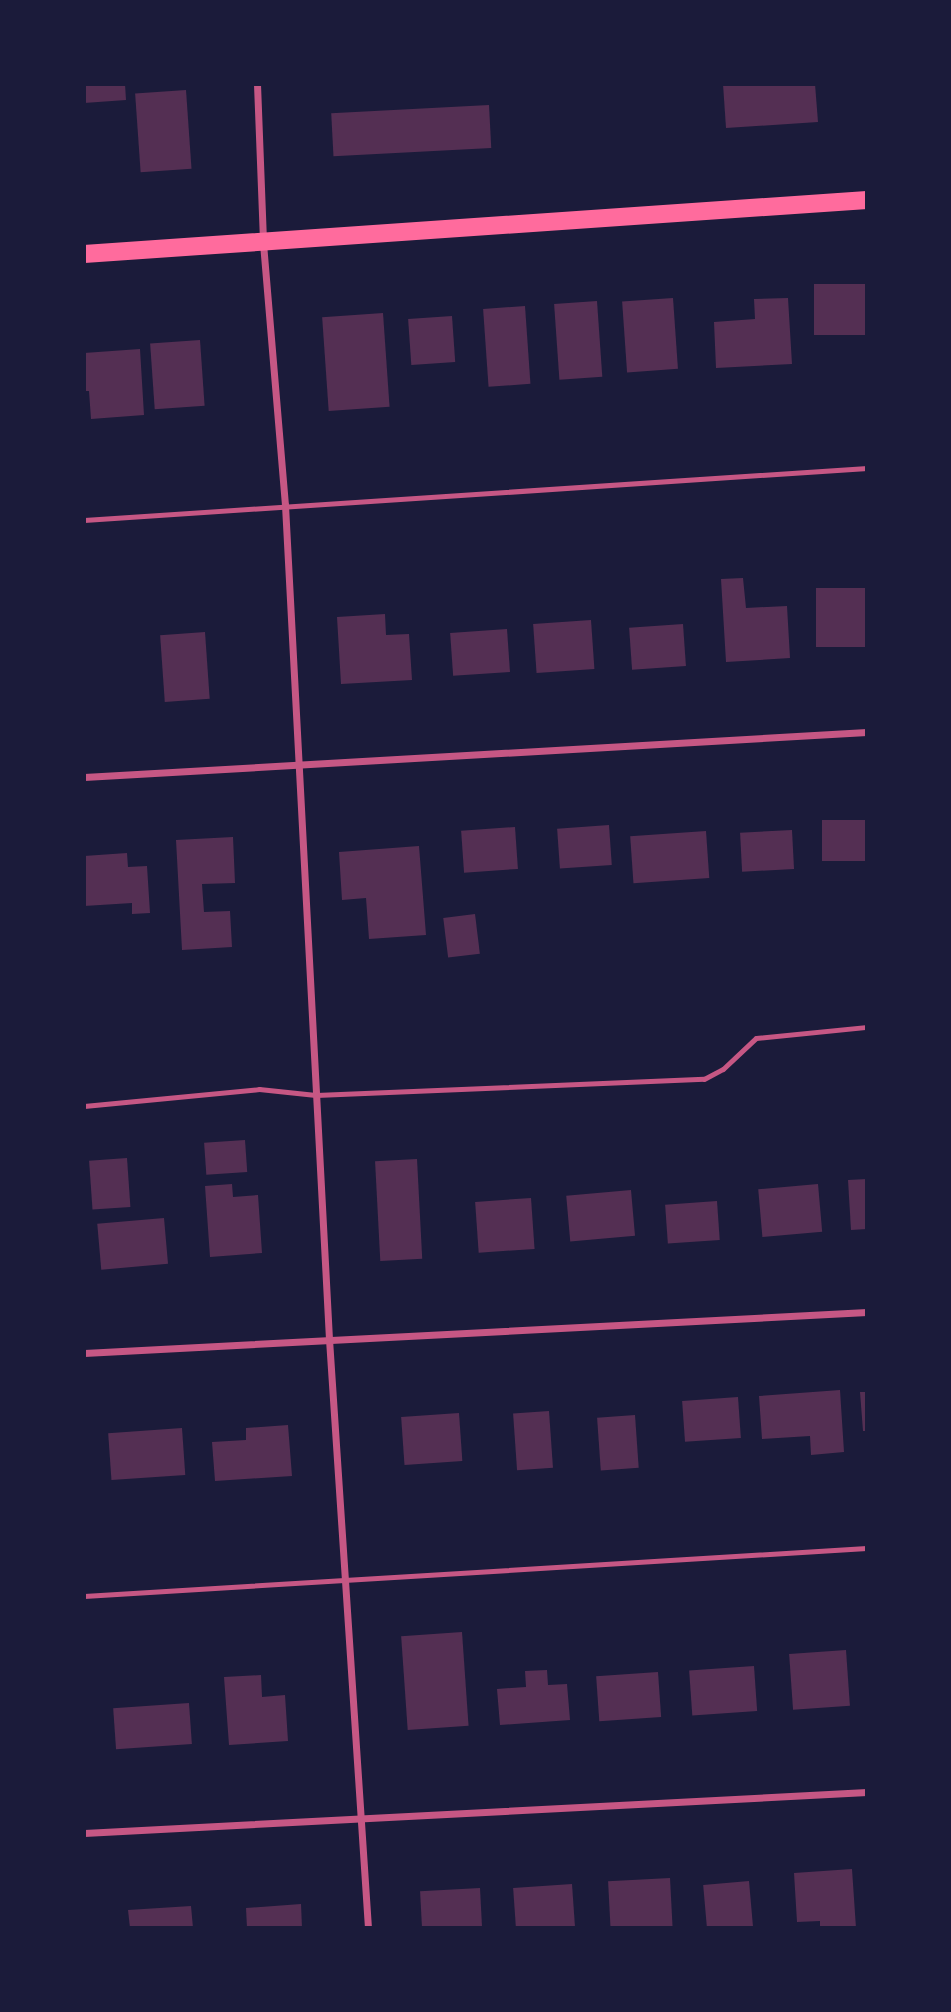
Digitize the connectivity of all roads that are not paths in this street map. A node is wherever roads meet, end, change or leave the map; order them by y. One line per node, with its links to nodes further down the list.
1 (257, 84): 3 (street)
2 (867, 200): 3 (main road)
3 (263, 243): 4 (main road); 6 (street)
4 (84, 254)
5 (867, 468): 6 (lane)
6 (285, 505): 7 (lane); 9 (street)
7 (84, 520)
8 (867, 732): 9 (street)
9 (297, 767): 10 (street); 12 (street)
10 (84, 777)
11 (867, 1027): 12 (lane)
12 (316, 1096): 13 (lane); 15 (street)
13 (84, 1106)
14 (867, 1312): 15 (street)
15 (329, 1339): 16 (street); 18 (street)
16 (84, 1353)
17 (867, 1549): 18 (lane)
18 (349, 1579): 19 (lane); 21 (street)
19 (84, 1596)
20 (867, 1792): 21 (street)
21 (362, 1816): 22 (street); 23 (street)
22 (84, 1833)
23 (368, 1928)

